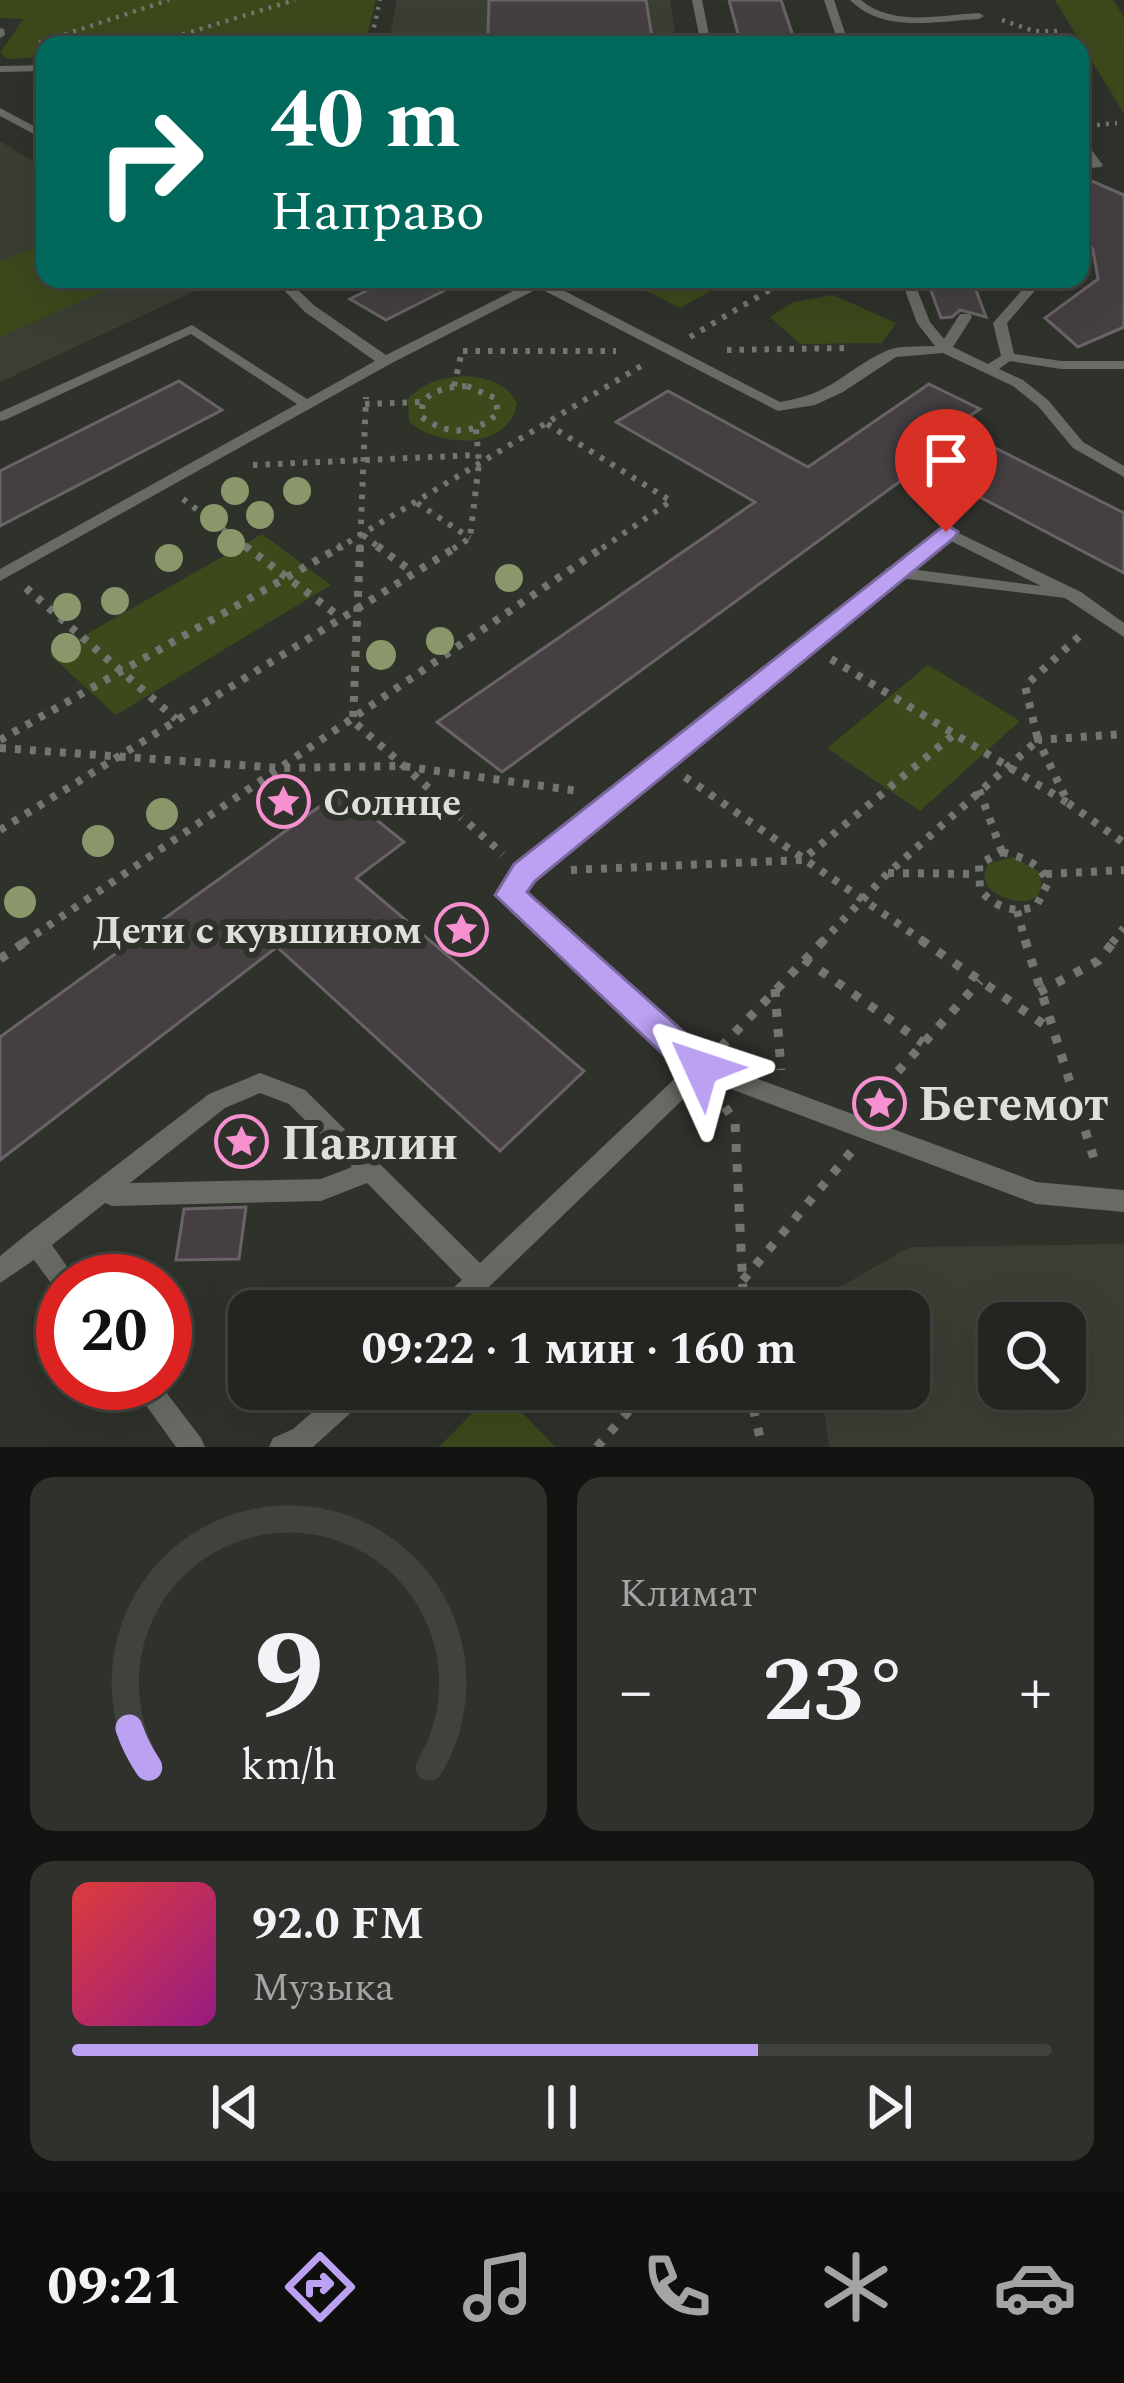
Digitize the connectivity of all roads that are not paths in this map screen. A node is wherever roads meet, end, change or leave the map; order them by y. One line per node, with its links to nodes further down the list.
1 (698, 0): 5 (lane)
2 (829, 0): 6 (lane)
3 (855, 0): 4 (lane)
4 (984, 16)
5 (704, 36)
6 (841, 36)
7 (36, 68): 8 (lane)
8 (0, 69)
9 (0, 111): 10 (lane)
10 (36, 132)
11 (289, 288): 19 (lane)
12 (530, 288): 19 (lane)
13 (555, 288): 17 (lane)
14 (910, 288): 17 (lane)
15 (1032, 288): 18 (lane)
16 (965, 317): 17 (lane)
17 (945, 349): 21 (lane)
18 (1008, 357): 20 (lane); 21 (lane)
19 (385, 361): 22 (lane)
20 (1124, 364)
21 (990, 368): 24 (lane)
22 (307, 405): 23 (lane); 26 (lane)
23 (0, 417)
24 (1124, 472)
25 (892, 572): 27 (lane); 27 (lane); 31 (lane)
26 (3, 574)
27 (1075, 596): 29 (lane)
28 (1124, 601): 29 (lane)
29 (1106, 616): 30 (lane)
30 (1124, 631)
31 (701, 1068): 34 (lane); 38 (lane)
32 (371, 1172): 33 (lane); 33 (lane); 38 (lane)
33 (106, 1187): 35 (lane)
34 (1116, 1201)
35 (35, 1242): 36 (lane); 37 (lane)
36 (44, 1254)
37 (0, 1271)
38 (480, 1280): 39 (lane)
39 (469, 1290)
40 (164, 1410): 42 (lane)
41 (334, 1410): 43 (lane)
42 (192, 1447)
43 (283, 1447)

